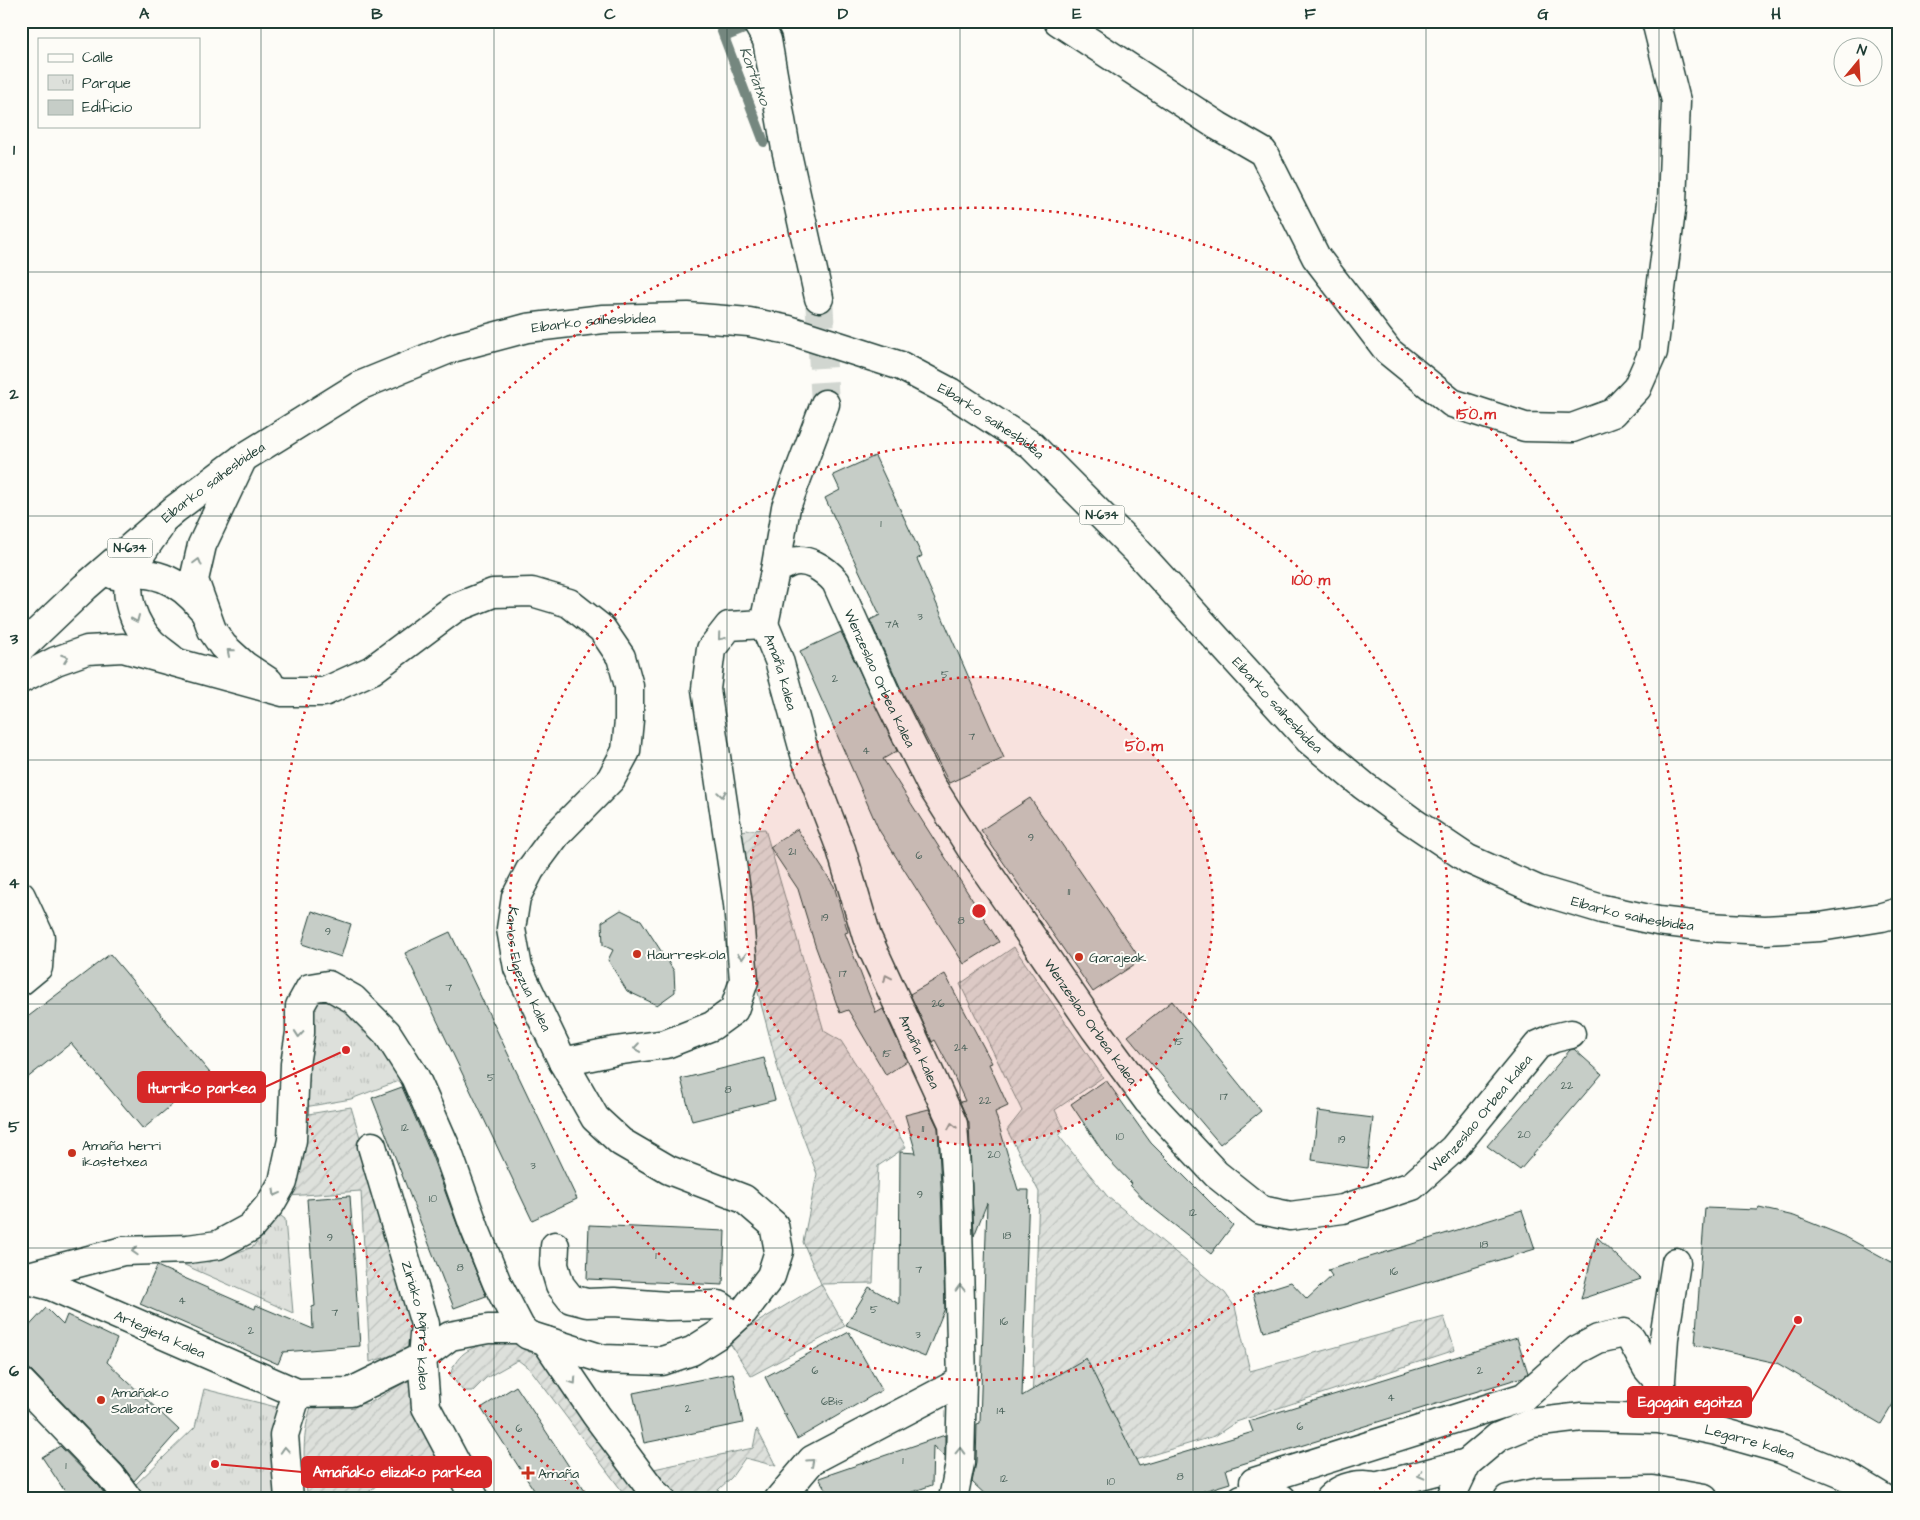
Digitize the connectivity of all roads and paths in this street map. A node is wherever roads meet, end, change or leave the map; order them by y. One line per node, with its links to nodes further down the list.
1 (1058, 21): 2 (main road)
2 (1656, 21)
3 (762, 30): 4 (main road)
4 (819, 298)
5 (825, 404): 8 (main road)
6 (243, 458): 7 (main road, Eibarko saihesbidea / N-634); 11 (main road, one-way to 6); 18 (main road, Eibarko saihesbidea / N-634)
7 (175, 509): 9 (main road); 10 (main road, Eibarko saihesbidea / N-634)
8 (775, 571): 12 (main road); 20 (main road, Wenzeslao Orbea kalea)
9 (131, 572): 10 (main road); 11 (main road); 14 (main road, one-way to 14)
10 (85, 587): 13 (main road, Eibarko saihesbidea / N-634)
11 (203, 609): 16 (main road, one-way to 11)
12 (764, 624): 21 (main road, one-way to 21); 30 (main road, Amaña kalea, one-way to 12)
13 (21, 648)
14 (178, 664): 15 (main road, Karlos Elgezua kalea, one-way to 14); 16 (main road, Karlos Elgezua kalea)
15 (21, 679)
16 (283, 692): 21 (main road, Karlos Elgezua kalea)
17 (21, 896): 19 (main road)
18 (1899, 912)
19 (30, 974)
20 (1571, 1034)
21 (563, 1062): 26 (main road, Karlos Elgezua kalea)
22 (372, 1146): 29 (main road, Ziriako Agirre kalea)
23 (555, 1246): 26 (main road)
24 (1676, 1262): 32 (main road)
25 (21, 1278): 27 (main road, one-way to 25); 33 (main road, Artegieta kalea)
26 (736, 1317): 28 (main road, Karlos Elgezua kalea)
27 (521, 1329): 28 (main road, Karlos Elgezua kalea); 29 (main road, Karlos Elgezua kalea)
28 (546, 1341): 42 (main road, one-way to 42)
29 (422, 1357): 33 (main road, Karlos Elgezua kalea); 41 (main road, Ziriako Agirre kalea)
30 (962, 1381): 43 (main road, one-way to 30); 44 (main road, Amaña kalea, one-way to 30)
31 (21, 1382): 39 (main road)
32 (1661, 1384): 34 (main road); 36 (main road)
33 (297, 1393): 40 (main road, one-way to 33)
34 (1659, 1419): 35 (main road, Legarre kalea); 50 (main road, Legarre kalea)
35 (1467, 1463): 37 (main road, one-way to 37); 47 (main road)
36 (1248, 1490): 45 (main road)
37 (1386, 1493): 46 (main road)
38 (1571, 1496): 48 (main road); 49 (main road)
39 (128, 1499)
40 (288, 1499)
41 (475, 1499)
42 (661, 1499)
43 (779, 1499)
44 (953, 1499)
45 (1282, 1499)
46 (1328, 1499)
47 (1450, 1499)
48 (1508, 1499)
49 (1704, 1499)
50 (1884, 1499)

